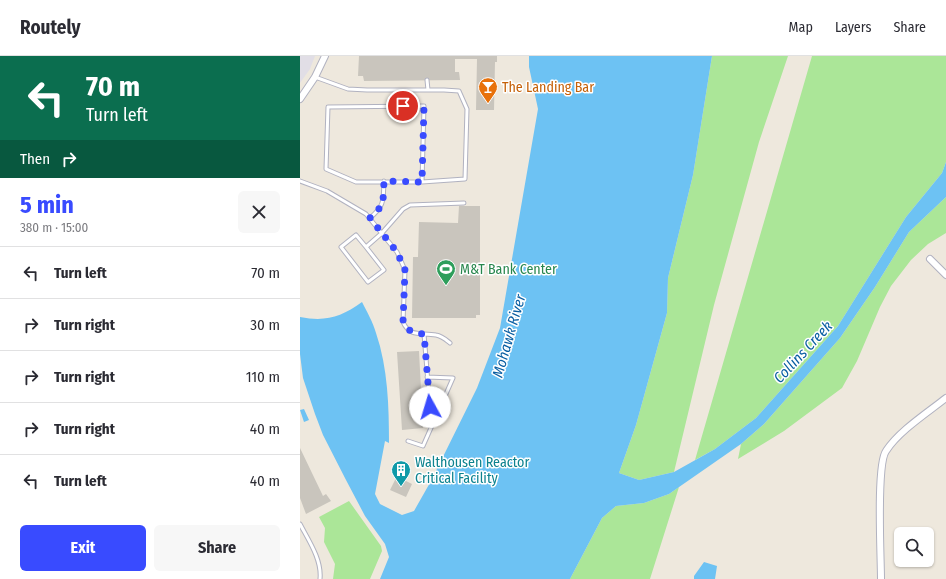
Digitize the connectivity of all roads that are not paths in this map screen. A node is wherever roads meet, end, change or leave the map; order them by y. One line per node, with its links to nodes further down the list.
1 (325, 56): 2 (street)
2 (315, 77): 4 (lane); 5 (street)
3 (427, 80): 4 (lane)
4 (428, 90): 8 (lane)
5 (300, 98)
6 (300, 180): 10 (lane)
7 (384, 181): 8 (lane); 8 (lane); 10 (lane)
8 (422, 182)
9 (464, 203): 11 (lane)
10 (370, 218): 11 (lane)
11 (382, 233): 12 (lane); 15 (lane)
12 (366, 247): 12 (lane)
13 (930, 259): 14 (street)
14 (946, 275)
15 (424, 334): 16 (lane); 17 (lane)
16 (450, 343)
17 (427, 377): 19 (lane); 19 (lane)
18 (946, 398): 23 (street)
19 (438, 414): 20 (lane)
20 (408, 441)
21 (300, 524): 22 (lane)
22 (320, 579)
23 (881, 579)

